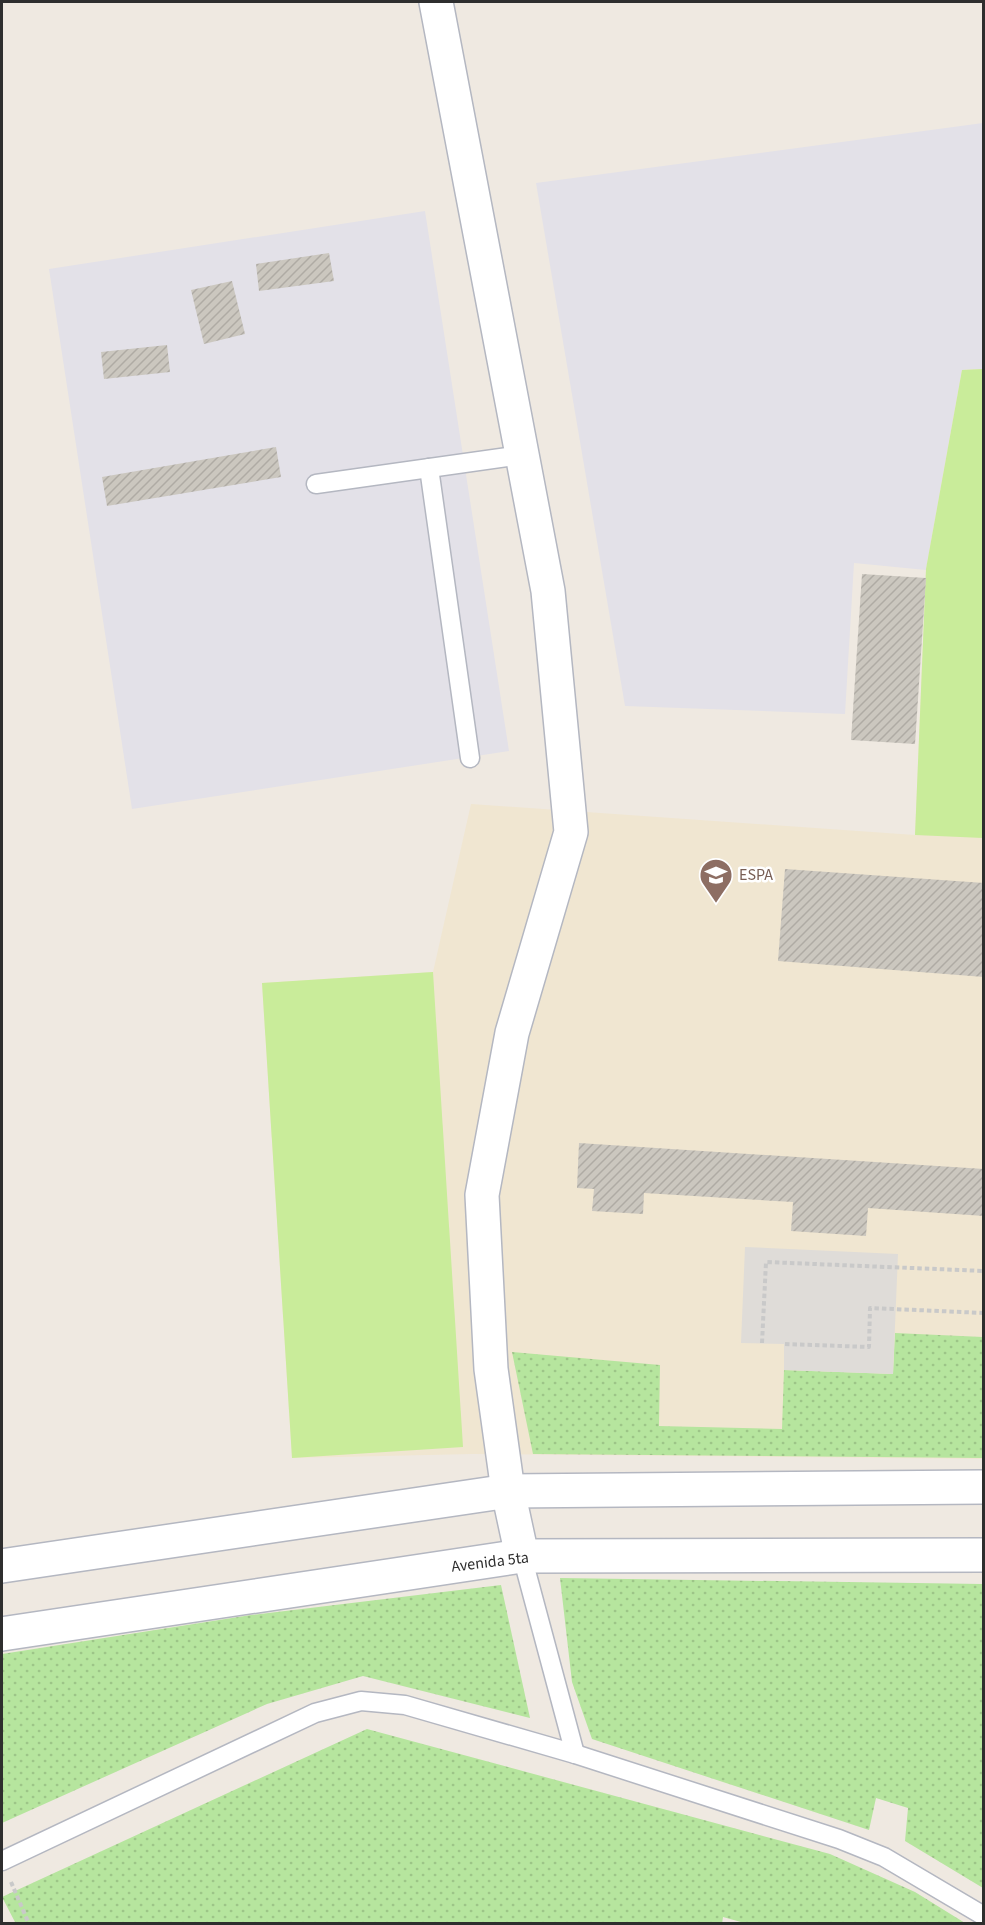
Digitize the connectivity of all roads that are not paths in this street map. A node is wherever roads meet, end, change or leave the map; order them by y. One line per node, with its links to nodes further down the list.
1 (436, 2): 2 (street)
2 (522, 455): 3 (lane); 7 (street)
3 (429, 468): 4 (lane); 5 (lane)
4 (316, 484)
5 (470, 758)
6 (984, 1487): 7 (street)
7 (508, 1491): 9 (street); 10 (street)
8 (984, 1555): 9 (street, Avenida 5ta)
9 (522, 1556): 11 (street, Avenida 5ta); 12 (lane)
10 (2, 1566)
11 (2, 1634)
12 (575, 1754): 13 (lane); 14 (lane)
13 (4, 1867)
14 (984, 1916)

